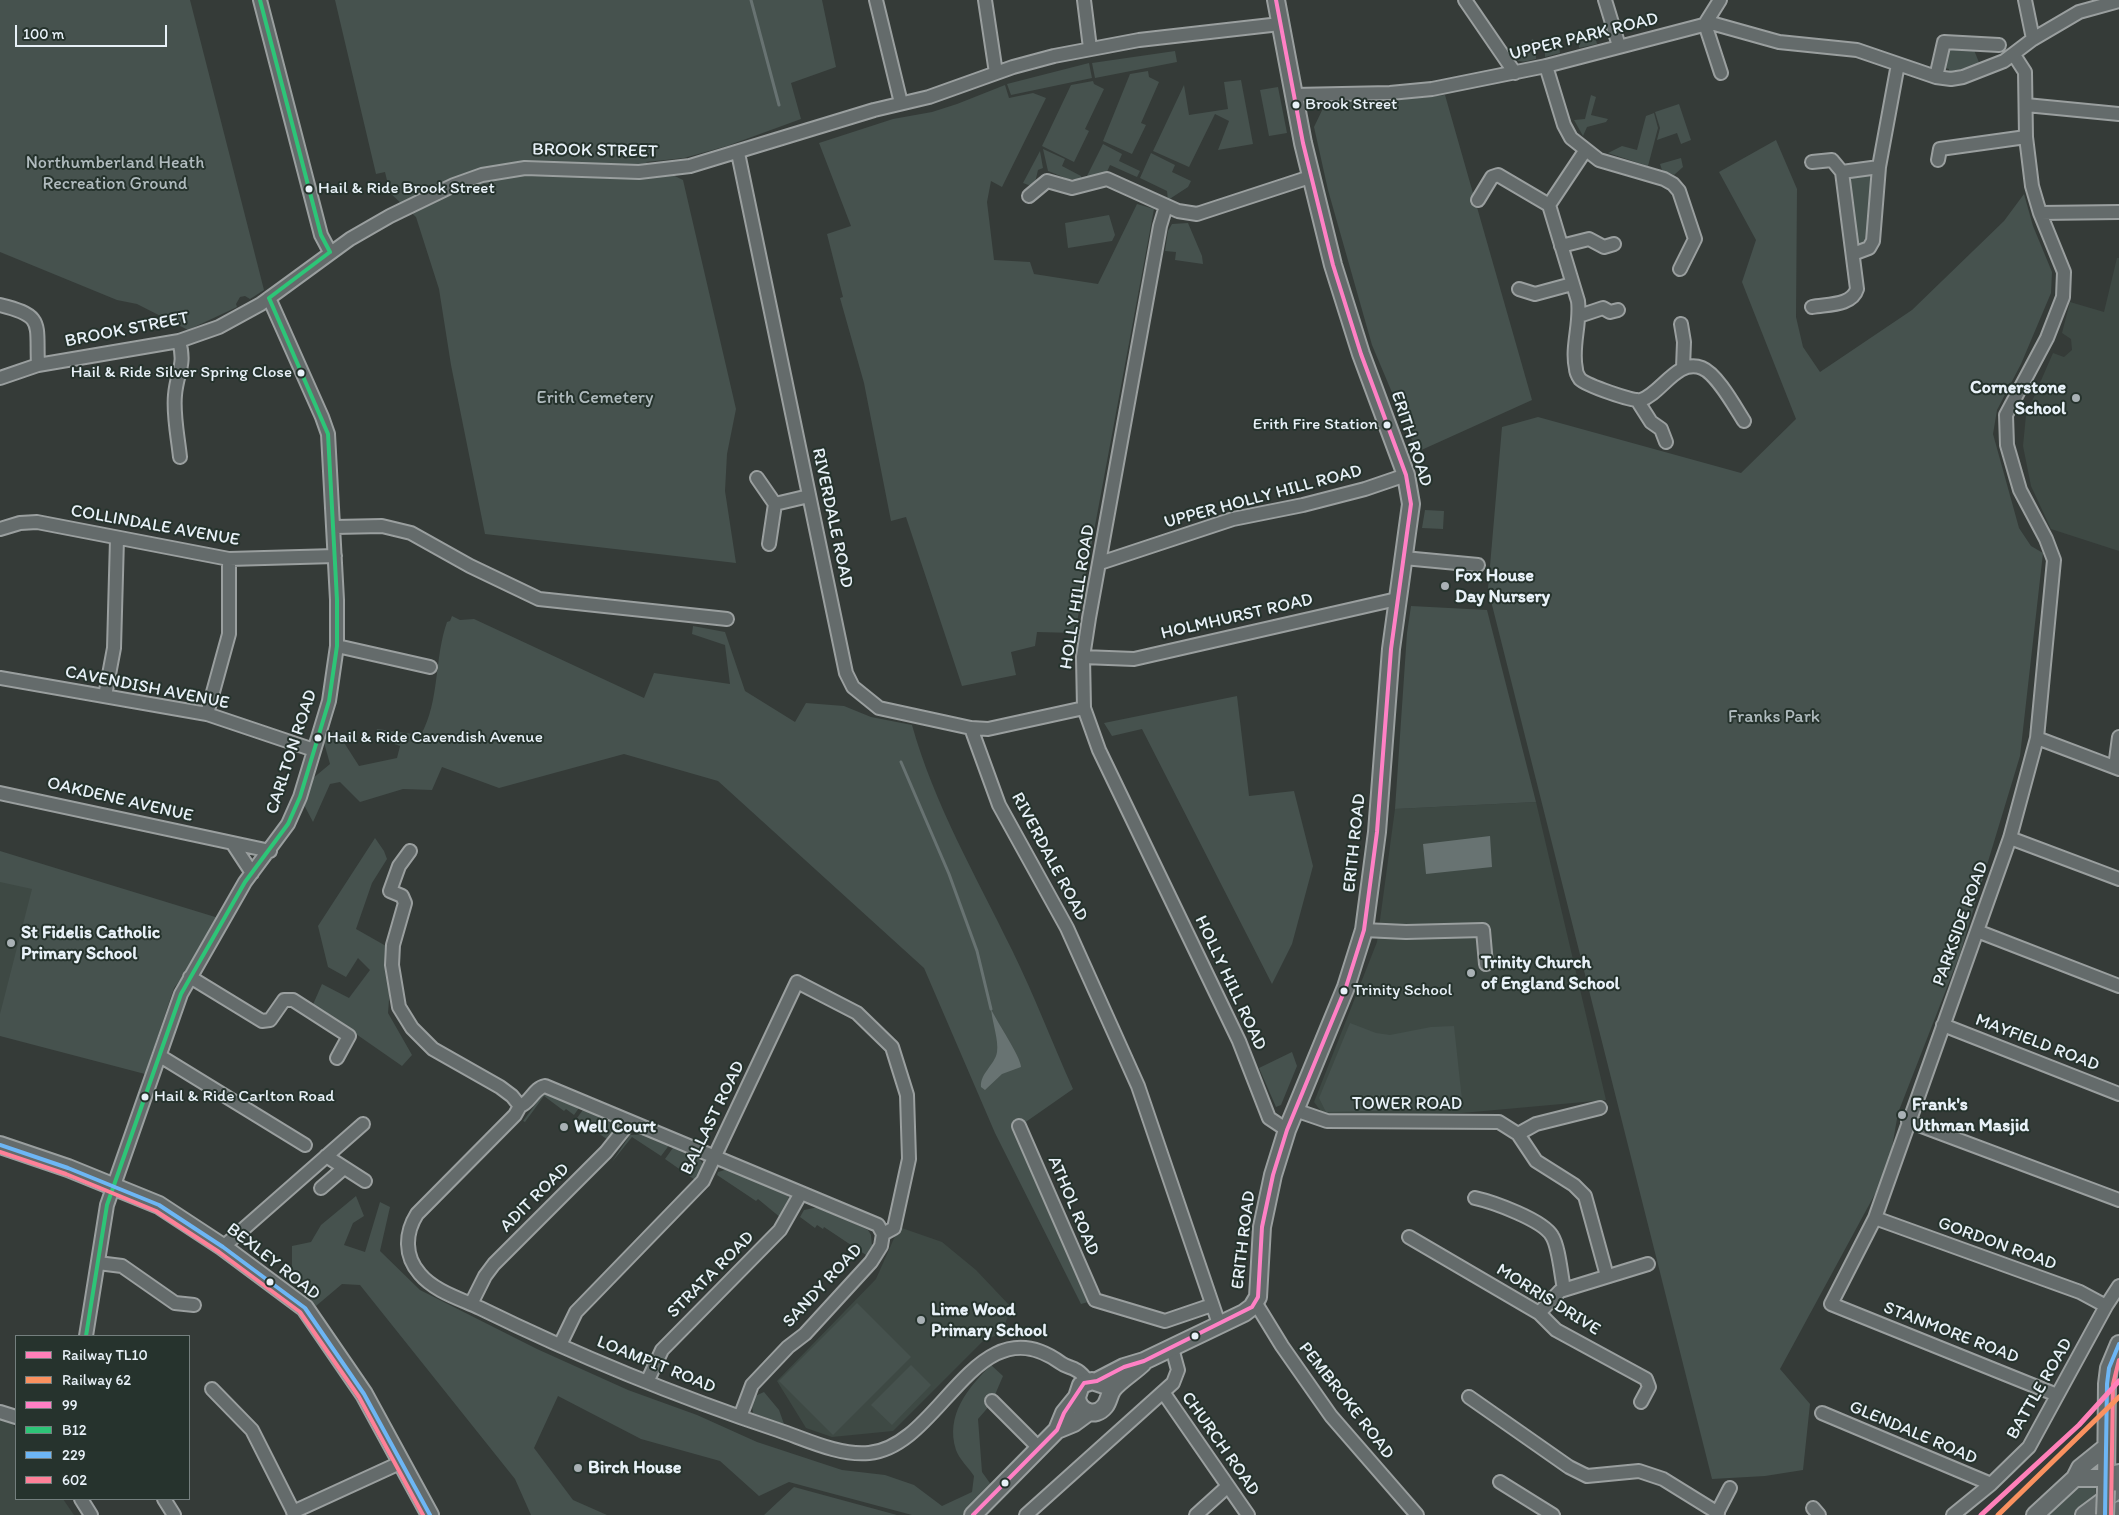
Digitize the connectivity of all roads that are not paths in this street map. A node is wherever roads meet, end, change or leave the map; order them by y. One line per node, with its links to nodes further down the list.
1 (260, 0): 45 (street)
2 (876, 0): 26 (street)
3 (985, 0): 21 (street)
4 (1084, 0): 17 (street)
5 (1276, 0): 11 (main road, ERITH ROAD)
6 (1464, 0): 22 (street)
7 (1605, 0): 16 (street)
8 (1721, 0): 12 (street); 13 (street)
9 (2025, 0): 14 (street)
10 (2119, 1): 14 (street, UPPER PARK ROAD)
11 (1280, 24): 17 (street, BROOK STREET); 25 (main road, ERITH ROAD)
12 (1705, 24): 13 (street, UPPER PARK ROAD); 16 (street, UPPER PARK ROAD); 23 (street)
13 (1732, 28): 19 (street, UPPER PARK ROAD)
14 (2032, 39): 18 (street, UPPER PARK ROAD)
15 (1999, 45): 24 (street)
16 (1619, 46): 20 (street, UPPER PARK ROAD)
17 (1090, 48): 21 (street, BROOK STREET)
18 (2014, 55): 24 (street, UPPER PARK ROAD); 27 (street, PARKSIDE ROAD)
19 (1898, 64): 24 (street, UPPER PARK ROAD); 34 (street)
20 (1546, 66): 22 (street, UPPER PARK ROAD); 30 (street)
21 (996, 73): 26 (street, BROOK STREET)
22 (1515, 73): 25 (street, UPPER PARK ROAD)
23 (1721, 73)
24 (1936, 77)
25 (1294, 95): 36 (main road, ERITH ROAD)
26 (901, 103): 31 (street, BROOK STREET)
27 (2026, 105): 28 (street); 29 (street, PARKSIDE ROAD)
28 (2119, 114)
29 (2026, 138): 32 (street); 42 (street, PARKSIDE ROAD)
30 (1586, 151): 39 (street); 47 (street)
31 (738, 153): 45 (street, BROOK STREET); 66 (street, RIVERDALE ROAD)
32 (1938, 160)
33 (1812, 162): 35 (street)
34 (1879, 167): 35 (street); 46 (street)
35 (1842, 172): 46 (street)
36 (1310, 177): 40 (street); 64 (main road, ERITH ROAD)
37 (1029, 196): 40 (street)
38 (1478, 200): 39 (street)
39 (1549, 205): 44 (street)
40 (1166, 206): 75 (street, HOLLY HILL ROAD)
41 (2119, 212): 42 (street)
42 (2040, 213): 88 (street, PARKSIDE ROAD)
43 (1614, 244): 44 (street)
44 (1561, 246): 48 (street)
45 (330, 252): 50 (street, BROOK STREET)
46 (1853, 254): 52 (street)
47 (1680, 269)
48 (1572, 284): 49 (street); 54 (street)
49 (1519, 289)
50 (268, 298): 56 (street, BROOK STREET); 68 (street, CARLTON ROAD)
51 (0, 305): 57 (street)
52 (1812, 306)
53 (1618, 310): 54 (street)
54 (1579, 316): 60 (street)
55 (1681, 324): 58 (street)
56 (179, 341): 57 (street, BROOK STREET); 63 (street)
57 (38, 365): 59 (street, BROOK STREET)
58 (1683, 368): 60 (street); 61 (street)
59 (0, 378)
60 (1637, 400): 62 (street)
61 (1744, 421)
62 (1666, 442)
63 (180, 457)
64 (1406, 475): 73 (main road, ERITH ROAD); 75 (street, UPPER HOLLY HILL ROAD)
65 (757, 478): 67 (street)
66 (809, 496): 67 (street); 86 (street, RIVERDALE ROAD)
67 (775, 504): 71 (street)
68 (335, 527): 72 (street, CARLTON ROAD); 78 (street)
69 (0, 529): 70 (street, COLLINDALE AVENUE)
70 (117, 539): 74 (street, COLLINDALE AVENUE); 83 (street)
71 (768, 544)
72 (335, 556): 74 (street, COLLINDALE AVENUE); 79 (street, CARLTON ROAD)
73 (1404, 558): 76 (street); 77 (main road, ERITH ROAD)
74 (229, 559): 85 (street)
75 (1100, 563): 80 (street, HOLLY HILL ROAD)
76 (1478, 565)
77 (1397, 599): 80 (street, HOLMHURST ROAD); 98 (main road, ERITH ROAD)
78 (727, 619)
79 (337, 646): 81 (street); 89 (street, CARLTON ROAD)
80 (1083, 657): 84 (street, HOLLY HILL ROAD)
81 (430, 667)
82 (0, 678): 83 (street, CAVENDISH AVENUE)
83 (105, 696): 85 (street, CAVENDISH AVENUE)
84 (1084, 708): 86 (street); 115 (street, HOLLY HILL ROAD)
85 (207, 714): 89 (street, CAVENDISH AVENUE)
86 (971, 728): 141 (street, RIVERDALE ROAD)
87 (2119, 737): 90 (street)
88 (2037, 738): 90 (street); 92 (street, PARKSIDE ROAD)
89 (314, 750): 94 (street, CARLTON ROAD)
90 (2117, 768)
91 (0, 793): 93 (street, OAKDENE AVENUE)
92 (2010, 838): 97 (street); 99 (street, PARKSIDE ROAD)
93 (233, 844): 94 (street, OAKDENE AVENUE); 96 (street)
94 (270, 851): 96 (street, CARLTON ROAD)
95 (410, 851): 108 (street)
96 (252, 873): 101 (street, CARLTON ROAD)
97 (2119, 879)
98 (1364, 930): 100 (street); 110 (main road, ERITH ROAD)
99 (1977, 931): 103 (street); 104 (street, PARKSIDE ROAD)
100 (1486, 964)
101 (190, 977): 105 (street, CARLTON ROAD); 106 (street)
102 (797, 982): 120 (street, BALLAST ROAD); 129 (street, SANDY ROAD)
103 (2119, 986)
104 (1943, 1025): 107 (street, MAYFIELD ROAD); 111 (street, PARKSIDE ROAD)
105 (160, 1056): 118 (street); 123 (street, CARLTON ROAD)
106 (337, 1058)
107 (2119, 1094)
108 (520, 1106): 112 (street, LOAMPIT ROAD); 138 (street, LOAMPIT ROAD)
109 (1600, 1108): 116 (street)
110 (1295, 1110): 115 (main road, ERITH ROAD); 116 (street, TOWER ROAD)
111 (1908, 1121): 127 (street); 128 (street, PARKSIDE ROAD)
112 (630, 1122): 120 (street); 138 (street, ADIT ROAD)
113 (363, 1124): 119 (street)
114 (1020, 1126): 141 (street, ATHOL ROAD)
115 (1287, 1130): 137 (main road, ERITH ROAD)
116 (1518, 1134): 134 (street, TOWER ROAD)
117 (0, 1145): 123 (main road, BEXLEY ROAD)
118 (305, 1145)
119 (326, 1156): 121 (street); 131 (street)
120 (715, 1158): 125 (street); 147 (street, BALLAST ROAD)
121 (344, 1168): 122 (street); 124 (street)
122 (365, 1181)
123 (113, 1188): 131 (main road, BEXLEY ROAD); 132 (street, CARLTON ROAD)
124 (321, 1188)
125 (801, 1193): 129 (street); 150 (street, STRATA ROAD)
126 (1476, 1198): 136 (street)
127 (2119, 1200)
128 (1875, 1218): 139 (street, PARKSIDE ROAD); 142 (street, GORDON ROAD)
129 (883, 1234): 161 (street, SANDY ROAD)
130 (1409, 1236): 143 (street, MORRIS DRIVE)
131 (223, 1247): 165 (main road, BEXLEY ROAD)
132 (98, 1263): 140 (street); 145 (street, CARLTON ROAD)
133 (1648, 1264): 134 (street)
134 (1607, 1276): 136 (street)
135 (2119, 1286): 142 (street, BATTLE ROAD)
136 (1564, 1289): 143 (street)
137 (1255, 1302): 144 (main road); 184 (street, PEMBROKE ROAD)
138 (471, 1304): 147 (street, LOAMPIT ROAD)
139 (1831, 1304): 154 (street, STANMORE ROAD)
140 (194, 1305)
141 (1212, 1305): 144 (street, RIVERDALE ROAD)
142 (2106, 1306): 154 (street, BATTLE ROAD)
143 (1539, 1313): 158 (street, MORRIS DRIVE)
144 (1219, 1324): 148 (main road)
145 (86, 1335)
146 (2119, 1344): 163 (main road)
147 (560, 1345): 150 (street, LOAMPIT ROAD)
148 (1172, 1348): 149 (main road); 153 (street)
149 (1144, 1361): 151 (main road); 155 (main road)
150 (647, 1382): 161 (street, LOAMPIT ROAD)
151 (1085, 1387): 155 (main road); 159 (main road); 161 (street, LOAMPIT ROAD); 162 (main road)
152 (212, 1389): 175 (street)
153 (1163, 1392): 170 (street, CHURCH ROAD); 181 (street)
154 (2057, 1395): 169 (street, BATTLE ROAD)
155 (1109, 1396): 159 (main road)
156 (1469, 1397): 176 (street)
157 (992, 1401): 164 (street)
158 (1641, 1402)
159 (1089, 1412): 162 (main road)
160 (1822, 1413): 169 (street, GLENDALE ROAD)
161 (740, 1417)
162 (1057, 1430): 164 (main road)
163 (2111, 1446): 166 (main road); 168 (main road)
164 (1039, 1448): 180 (main road)
165 (402, 1462): 175 (street); 179 (main road, BEXLEY ROAD)
166 (2075, 1478): 168 (main road); 187 (main road)
167 (1500, 1482): 185 (street)
168 (2113, 1482): 188 (main road); 189 (main road, bridge)
169 (1991, 1484): 186 (street, BATTLE ROAD)
170 (1228, 1486): 182 (street); 183 (street, CHURCH ROAD)
171 (1730, 1488): 176 (street)
172 (82, 1500): 177 (street)
173 (165, 1500): 178 (street)
174 (2119, 1510): 190 (main road)
175 (294, 1514)
176 (1717, 1514)
177 (91, 1515)
178 (174, 1515)
179 (430, 1515)
180 (973, 1515)
181 (1026, 1515)
182 (1196, 1515)
183 (1248, 1515)
184 (1417, 1515)
185 (1553, 1515)
186 (1953, 1515)
187 (2035, 1515)
188 (2084, 1515)
189 (2105, 1515)
190 (2111, 1515)

